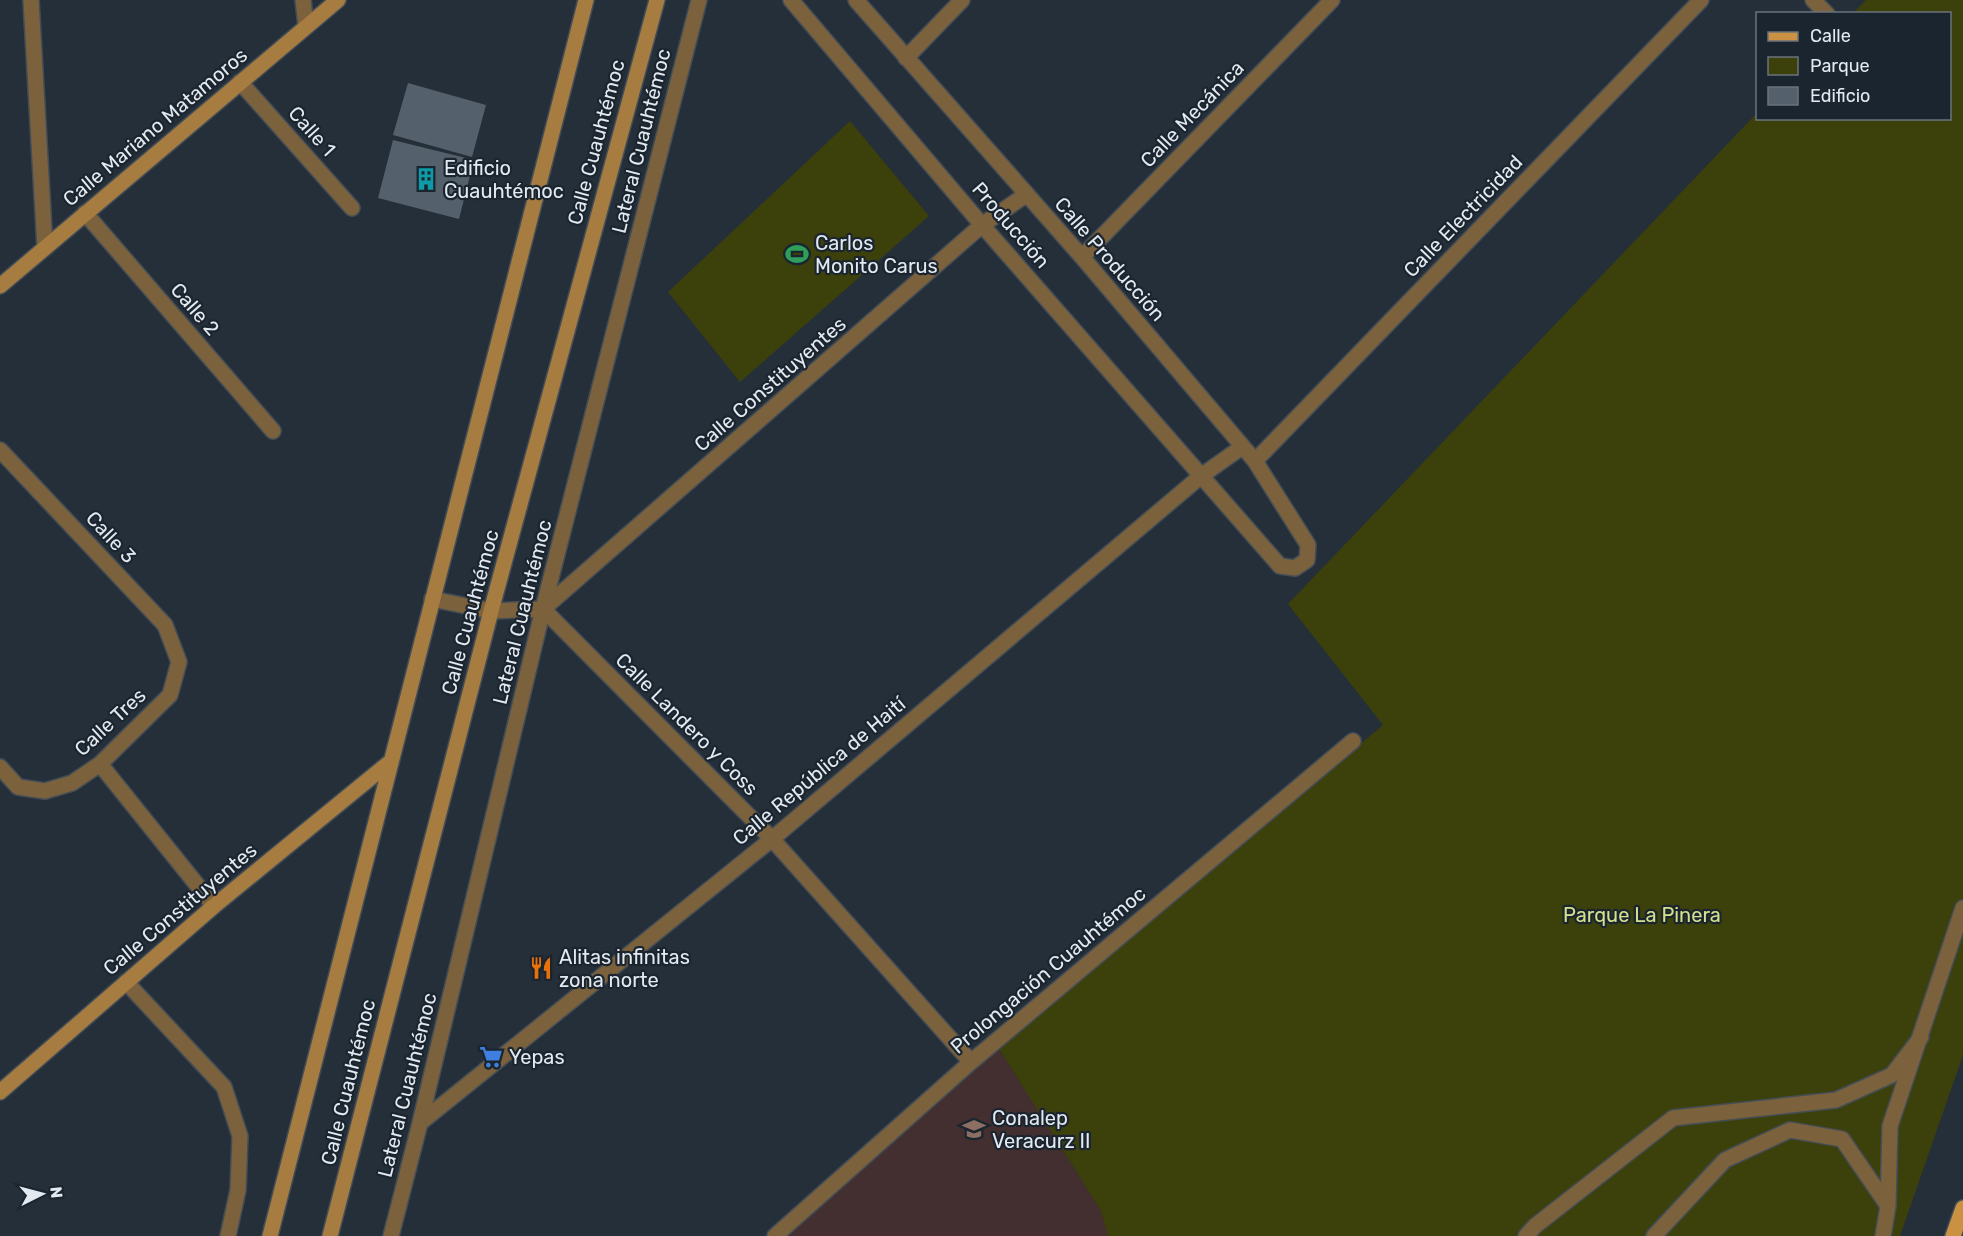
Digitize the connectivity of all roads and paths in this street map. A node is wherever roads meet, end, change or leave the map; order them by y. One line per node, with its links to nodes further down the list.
1 (31, 0): 21 (street)
2 (303, 0): 14 (street)
3 (338, 0): 14 (main road, Calle Mariano Matamoros)
4 (586, 0): 30 (main road, Calle Cuauhtémoc)
5 (657, 0): 32 (main road, Calle Cuauhtémoc)
6 (699, 0): 31 (street, Lateral Cuauhtémoc)
7 (791, 0): 20 (street, Producción)
8 (856, 0): 15 (street, Calle Producción)
9 (962, 0): 15 (street)
10 (1332, 0): 22 (street, Calle Mecánica)
11 (1701, 0): 27 (street, Calle Electricidad)
12 (1813, 0): 13 (street)
13 (1825, 12)
14 (306, 26): 16 (main road, Calle Mariano Matamoros)
15 (906, 58): 17 (street, Calle Producción)
16 (240, 82): 18 (street, Calle 1); 19 (main road, Calle Mariano Matamoros)
17 (1027, 194): 20 (street, Calle Constituyentes); 22 (street, Calle Producción)
18 (352, 208)
19 (85, 213): 21 (main road, Calle Mariano Matamoros); 24 (street, Calle 2)
20 (982, 225): 28 (street, Producción); 31 (street, Calle Constituyentes)
21 (45, 248): 23 (main road, Calle Mariano Matamoros)
22 (1082, 257): 25 (street, Calle Producción)
23 (0, 286)
24 (273, 431)
25 (1242, 447): 27 (street, Calle Producción); 28 (street, Calle República de Haití)
26 (0, 450): 33 (street, Calle 3)
27 (1255, 461): 29 (street, Calle Producción)
28 (1201, 476): 29 (street, Producción); 38 (street, Calle República de Haití)
29 (1307, 560)
30 (432, 599): 32 (street); 35 (main road, Calle Cuauhtémoc)
31 (543, 609): 32 (street); 38 (street, Calle Landero y Coss); 45 (street, Lateral Cuauhtémoc)
32 (491, 611): 50 (main road, Calle Cuauhtémoc)
33 (179, 662): 36 (street, Calle Tres)
34 (1353, 741): 43 (street, Prolongación Cuauhtémoc)
35 (390, 762): 39 (main road, Calle Constituyentes); 49 (main road, Calle Cuauhtémoc)
36 (100, 764): 37 (street, Calle Tres); 39 (street)
37 (0, 767)
38 (772, 839): 43 (street, Calle Landero y Coss); 45 (street, Calle República de Haití)
39 (214, 906): 41 (main road, Calle Constituyentes)
40 (1963, 909): 42 (street)
41 (126, 982): 44 (main road, Calle Constituyentes); 48 (street)
42 (1921, 1037): 46 (street); 53 (street)
43 (971, 1062): 52 (street, Prolongación Cuauhtémoc)
44 (0, 1092)
45 (420, 1123): 51 (street, Lateral Cuauhtémoc)
46 (1888, 1206): 54 (street); 55 (street)
47 (1963, 1208): 56 (main road)
48 (228, 1236)
49 (270, 1236)
50 (330, 1236)
51 (391, 1236)
52 (775, 1236)
53 (1526, 1236)
54 (1654, 1236)
55 (1883, 1236)
56 (1953, 1236)

